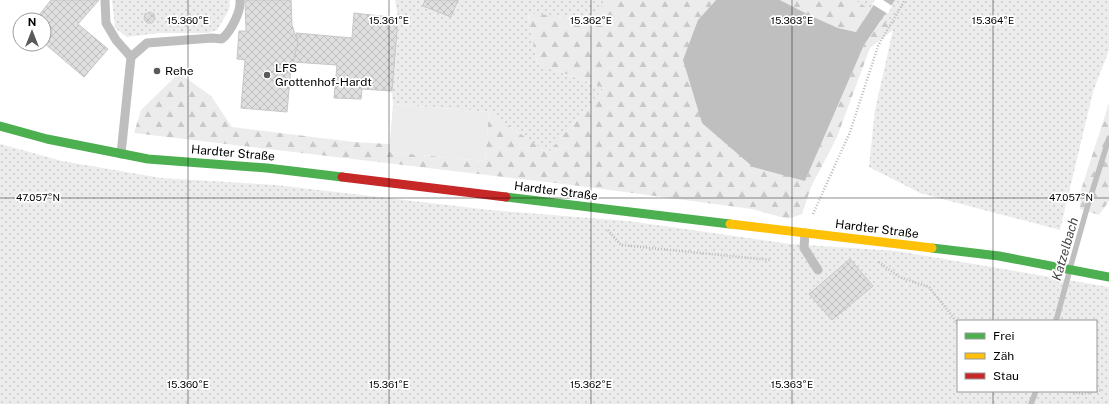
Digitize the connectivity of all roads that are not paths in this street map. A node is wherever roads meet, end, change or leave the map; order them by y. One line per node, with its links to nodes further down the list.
1 (105, 0): 3 (lane)
2 (240, 0): 3 (lane)
3 (131, 57): 5 (lane)
4 (0, 126): 5 (street, Hardter Straße)
5 (121, 154): 6 (street, Hardter Straße)
6 (805, 233): 7 (lane); 8 (street, Hardter Straße)
7 (818, 270)
8 (1109, 277)

